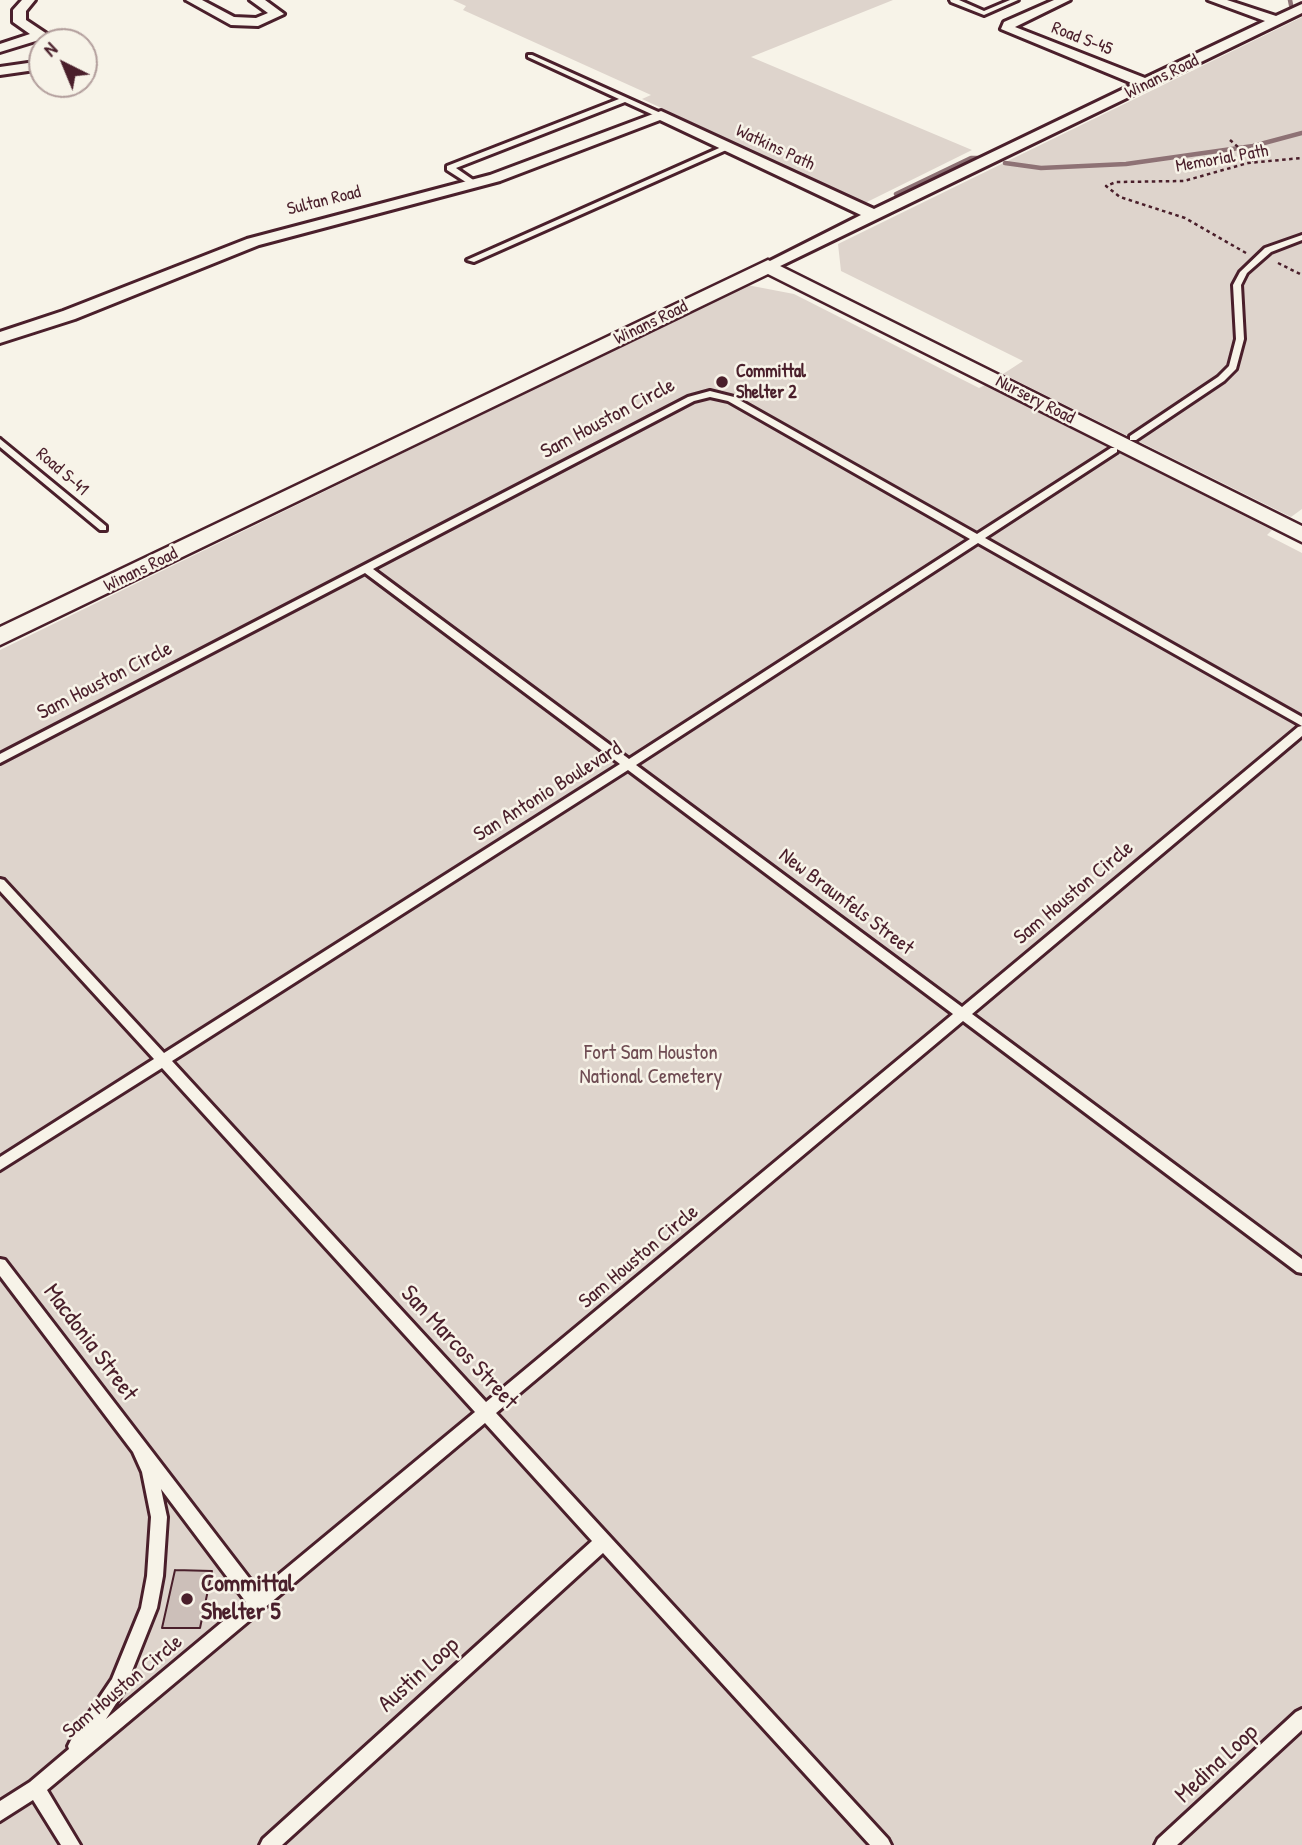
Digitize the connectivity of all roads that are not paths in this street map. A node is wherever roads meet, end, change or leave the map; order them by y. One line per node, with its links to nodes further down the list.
1 (29, 0): 10 (street)
2 (192, 0): 3 (street)
3 (256, 0)
4 (953, 0): 5 (lane)
5 (1015, 0)
6 (1064, 0): 16 (street, Road S-45)
7 (1214, 0): 9 (street)
8 (1302, 8): 9 (street, Winans Road)
9 (1276, 20): 16 (street, Winans Road)
10 (29, 28)
11 (28, 43): 12 (street)
12 (0, 48)
13 (530, 56): 17 (lane)
14 (28, 67): 15 (street)
15 (0, 71)
16 (1147, 84): 21 (street, Winans Road)
17 (625, 99): 18 (lane); 20 (lane)
18 (661, 115): 19 (street, Watkins Path); 20 (street, Sultan Road)
19 (729, 147): 21 (street, Watkins Path); 23 (lane)
20 (475, 184): 25 (street, Sultan Road)
21 (874, 215): 24 (street, Winans Road)
22 (1302, 237): 26 (lane)
23 (471, 260)
24 (768, 266): 30 (street, Nursery Road); 33 (street, Winans Road)
25 (0, 338)
26 (1133, 438)
27 (0, 442): 29 (lane, Road S-41)
28 (1114, 450): 31 (lane, San Antonio Boulevard)
29 (103, 528)
30 (1302, 534)
31 (975, 538): 32 (lane, Sam Houston Circle); 34 (lane, Sam Houston Circle); 37 (lane, San Antonio Boulevard)
32 (366, 569): 36 (lane, Sam Houston Circle); 37 (lane, New Braunfels Street)
33 (0, 637)
34 (1302, 722)
35 (1302, 730): 39 (lane, Sam Houston Circle)
36 (0, 759)
37 (629, 764): 39 (lane, New Braunfels Street); 40 (lane, San Antonio Boulevard)
38 (0, 883): 40 (lane, San Marcos Street)
39 (964, 1013): 43 (lane, New Braunfels Street); 44 (lane, Sam Houston Circle)
40 (160, 1059): 41 (lane, San Antonio Boulevard); 44 (lane, San Marcos Street)
41 (0, 1164)
42 (0, 1265): 45 (lane, Macdonia Street)
43 (1302, 1267)
44 (487, 1411): 46 (lane, San Marcos Street); 47 (lane, Sam Houston Circle)
45 (140, 1450): 47 (lane, Macdonia Street); 49 (lane, Macdonia Street)
46 (603, 1542): 52 (lane, Austin Loop); 53 (lane, San Marcos Street)
47 (257, 1602): 49 (lane, Sam Houston Circle)
48 (1302, 1718): 54 (lane, Medina Loop)
49 (36, 1788): 50 (lane, Sam Houston Circle); 51 (lane)
50 (0, 1812)
51 (71, 1845)
52 (269, 1845)
53 (882, 1845)
54 (1164, 1845)

